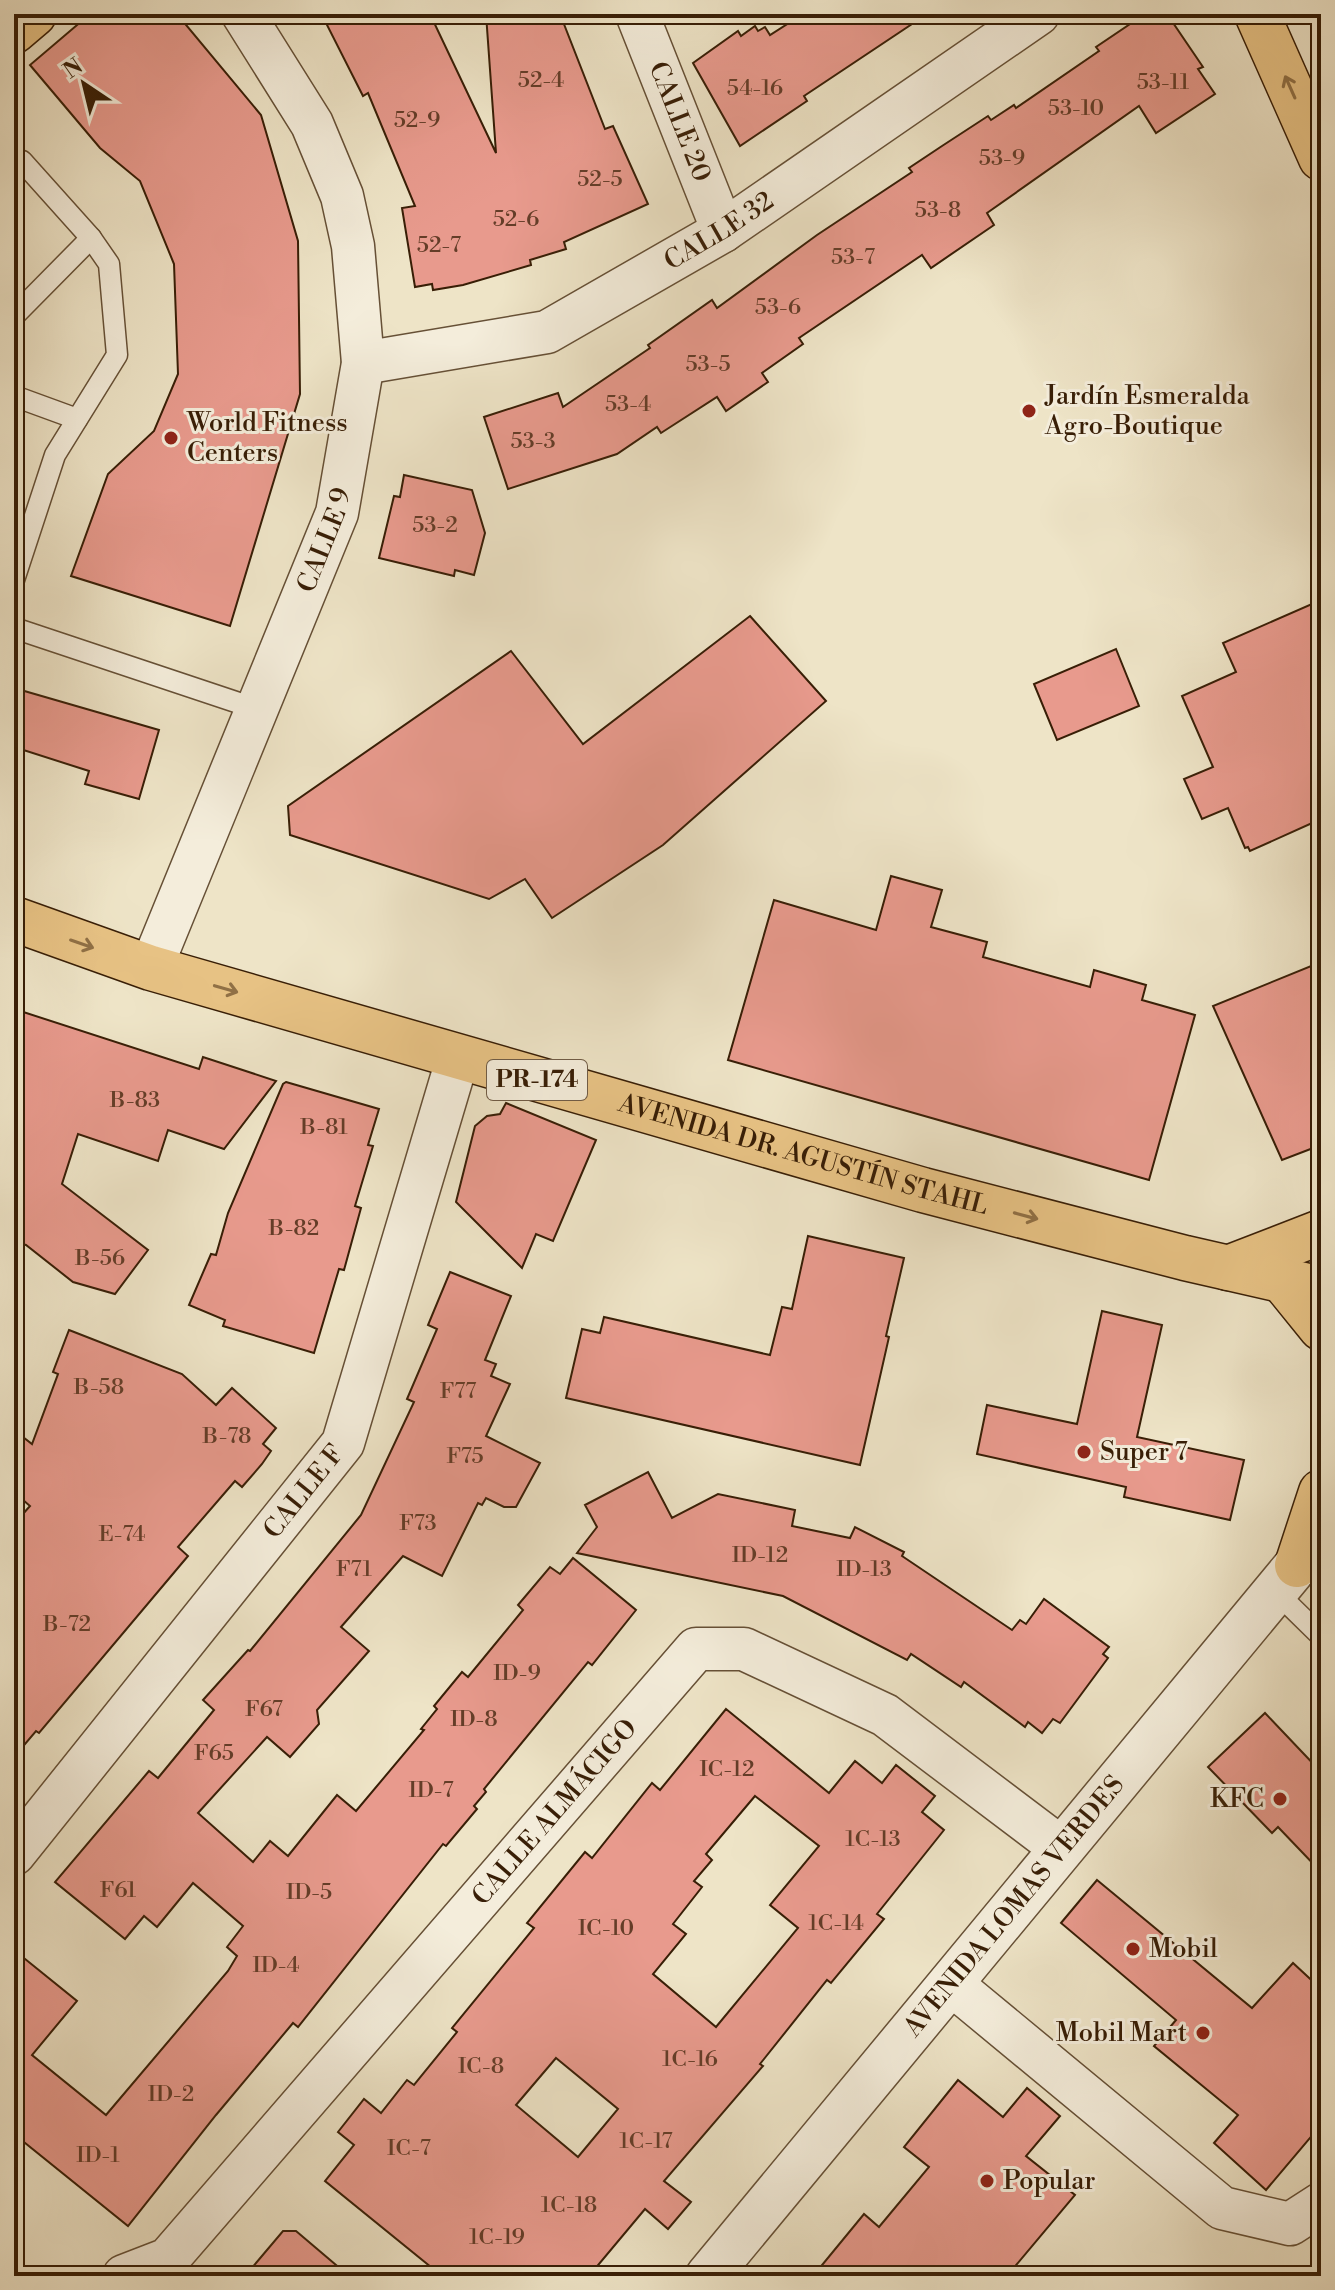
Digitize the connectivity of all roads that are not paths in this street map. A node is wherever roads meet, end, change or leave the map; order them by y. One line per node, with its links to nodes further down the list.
1 (34, 14): 6 (highway)
2 (243, 14): 12 (street, CALLE 9)
3 (637, 14): 9 (street, CALLE 20)
4 (1038, 14): 9 (street, CALLE 32)
5 (1257, 14): 7 (highway, one-way to 5)
6 (14, 31)
7 (1321, 158)
8 (14, 168): 10 (lane)
9 (723, 231): 12 (street, CALLE 32)
10 (91, 238): 11 (lane); 14 (lane)
11 (14, 316)
12 (363, 363): 17 (street, CALLE 9)
13 (14, 396): 14 (lane)
14 (77, 419): 15 (lane)
15 (14, 580)
16 (14, 628): 17 (lane)
17 (257, 709): 19 (street, CALLE 9)
18 (14, 919): 19 (highway, AVENIDA DR. AGUSTÍN STAHL / PR-174, one-way to 19)
19 (151, 968): 20 (highway, AVENIDA DR. AGUSTÍN STAHL / PR-174, one-way to 20)
20 (458, 1057): 22 (highway, AVENIDA DR. AGUSTÍN STAHL / PR-174, one-way to 22); 29 (street, CALLE F)
21 (1321, 1232): 22 (highway)
22 (1228, 1268): 23 (highway, AVENIDA DR. AGUSTÍN STAHL / PR-174)
23 (1302, 1285): 24 (highway)
24 (1321, 1328)
25 (1321, 1492): 26 (highway)
26 (1298, 1564): 27 (lane); 28 (street, AVENIDA LOMAS VERDES)
27 (1321, 1636)
28 (1061, 1848): 30 (street, AVENIDA LOMAS VERDES); 32 (street, CALLE ALMÁCIGO)
29 (14, 1854)
30 (950, 1983): 31 (street); 33 (street, AVENIDA LOMAS VERDES)
31 (1321, 2204)
32 (124, 2276)
33 (708, 2276)

